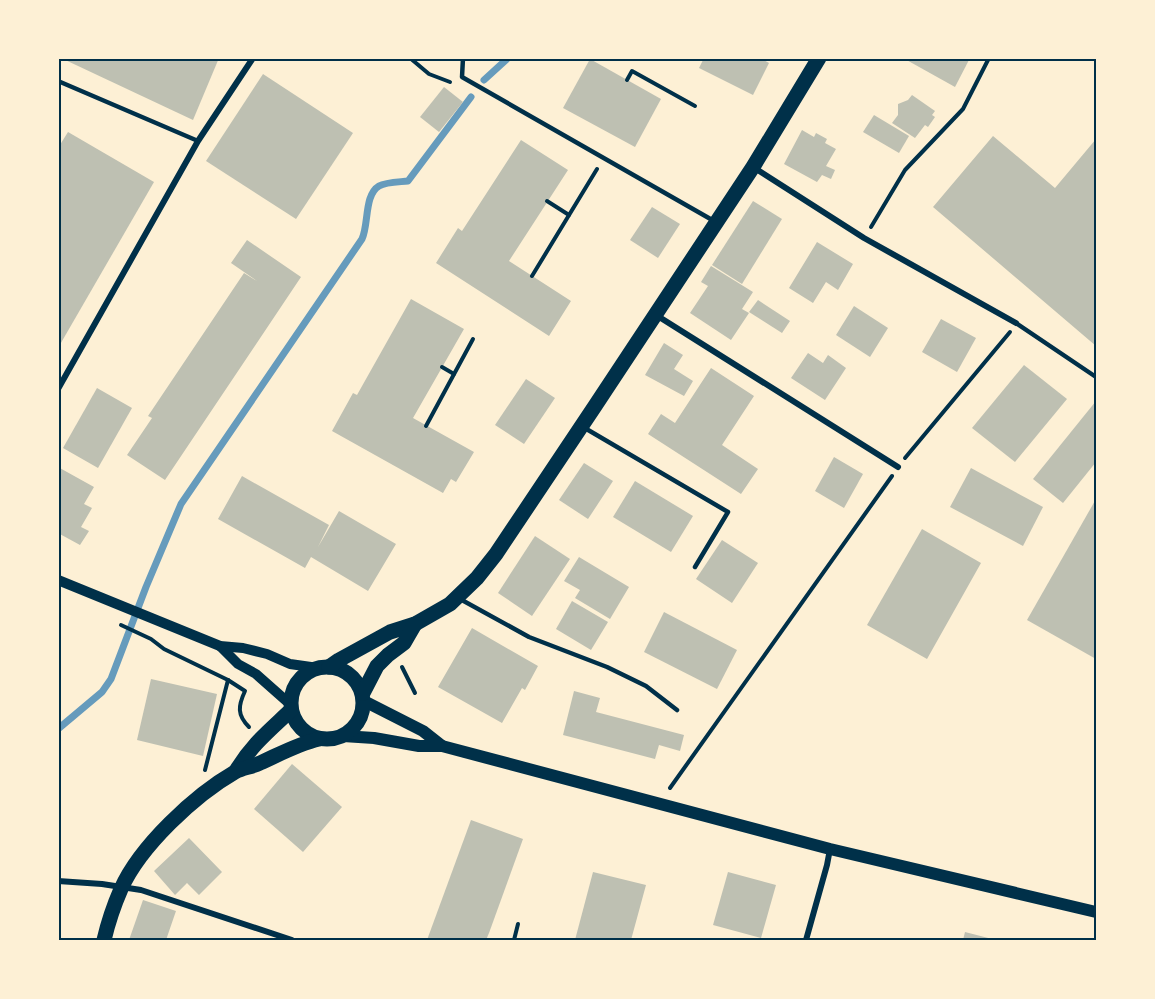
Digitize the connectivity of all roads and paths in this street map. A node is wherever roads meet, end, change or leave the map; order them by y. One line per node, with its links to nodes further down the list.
1 (253, 58): 10 (street)
2 (410, 58): 6 (path)
3 (463, 58): 6 (lane)
4 (819, 58): 12 (main road)
5 (989, 58): 16 (path)
6 (462, 77): 11 (lane)
7 (627, 80): 9 (path)
8 (58, 81): 10 (lane)
9 (694, 106)
10 (198, 141): 24 (street)
11 (604, 158): 14 (path); 15 (lane)
12 (753, 167): 15 (main road); 16 (street)
13 (547, 201): 14 (path)
14 (568, 215): 17 (path)
15 (716, 222): 18 (main road)
16 (864, 238): 19 (street)
17 (532, 276)
18 (656, 314): 26 (main road); 27 (street)
19 (1016, 323): 23 (lane); 27 (path)
20 (473, 339): 22 (path)
21 (442, 368): 22 (path)
22 (454, 374): 25 (path)
23 (1096, 377)
24 (58, 389)
25 (426, 426)
26 (581, 426): 28 (lane); 30 (main road)
27 (898, 467): 47 (path)
28 (695, 567)
29 (58, 580): 33 (street)
30 (457, 598): 32 (main road); 40 (lane)
31 (114, 622): 36 (path)
32 (415, 624): 34 (main road); 38 (main road)
33 (220, 646): 34 (street); 39 (street)
34 (324, 667): 38 (main road); 39 (main road)
35 (402, 667): 37 (path)
36 (228, 680): 41 (path); 45 (path)
37 (415, 693)
38 (363, 697): 42 (main road); 44 (main road)
39 (291, 708): 43 (main road); 46 (main road)
40 (677, 710)
41 (251, 730)
42 (343, 736): 43 (main road); 44 (main road)
43 (319, 739): 46 (main road)
44 (442, 746): 48 (main road)
45 (205, 771)
46 (236, 771): 50 (main road)
47 (670, 788)
48 (830, 849): 51 (main road); 56 (street)
49 (58, 881): 50 (street)
50 (122, 887): 53 (main road); 54 (street)
51 (1096, 912)
52 (518, 924): 55 (path)
53 (104, 940)
54 (292, 940)
55 (514, 940)
56 (806, 940)

